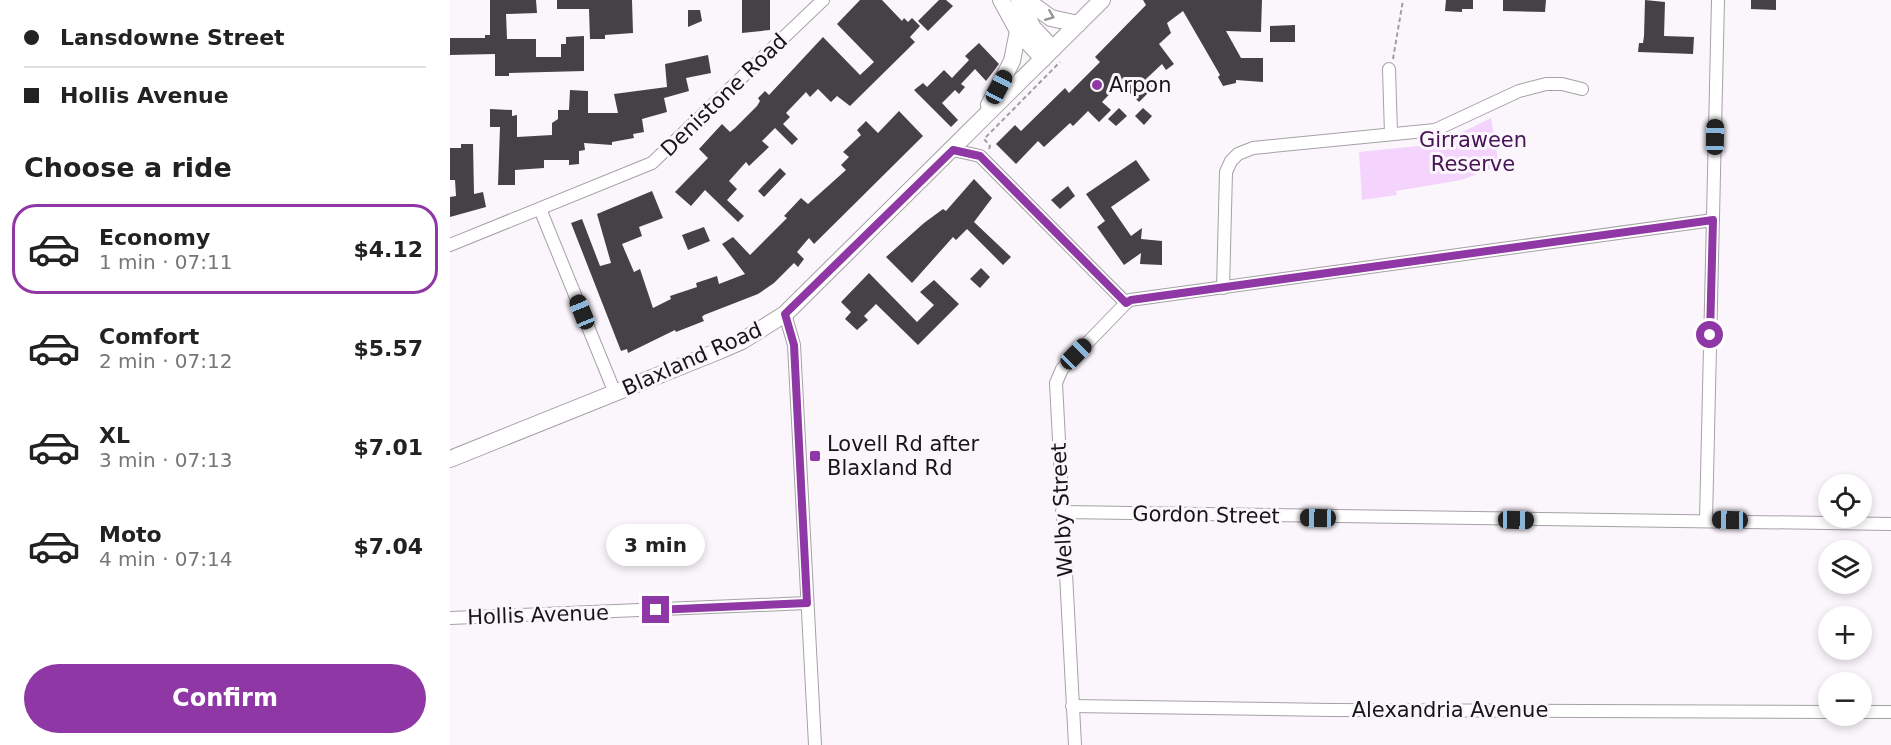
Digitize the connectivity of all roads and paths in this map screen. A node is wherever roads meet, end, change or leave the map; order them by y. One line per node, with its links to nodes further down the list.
1 (823, 0): 17 (street, Denistone Road)
2 (1001, 0): 9 (main road)
3 (1019, 0): 10 (main road)
4 (1026, 0): 8 (main road, one-way to 8)
5 (1102, 0): 8 (main road, Blaxland Road)
6 (1403, 0): 11 (path)
7 (1718, 0): 18 (street)
8 (1078, 24): 10 (main road, Blaxland Road)
9 (1018, 32): 10 (main road); 13 (main road)
10 (1052, 56): 13 (main road, Blaxland Road); 15 (path)
11 (1389, 69): 14 (street)
12 (1582, 89): 14 (street)
13 (980, 122): 16 (main road, Blaxland Road)
14 (1391, 134): 20 (street)
15 (990, 146)
16 (953, 150): 21 (street); 22 (main road, Blaxland Road)
17 (540, 209): 19 (street, Denistone Road); 23 (street)
18 (1713, 220): 20 (street); 26 (street)
19 (450, 245)
20 (1223, 288): 21 (street)
21 (1126, 303): 25 (street, Welby Street)
22 (785, 314): 23 (main road, Blaxland Road); 28 (street)
23 (615, 393): 24 (main road, Blaxland Road)
24 (450, 459)
25 (1062, 512): 26 (street, Gordon Street); 30 (street, Welby Street)
26 (1707, 520): 27 (street, Gordon Street)
27 (1891, 524)
28 (807, 603): 29 (street, Hollis Avenue); 34 (street)
29 (450, 618)
30 (1072, 706): 31 (street, Alexandria Avenue); 35 (street, Welby Street)
31 (1818, 712)
32 (1872, 712): 33 (street)
33 (1891, 712)
34 (815, 745)
35 (1075, 745)

